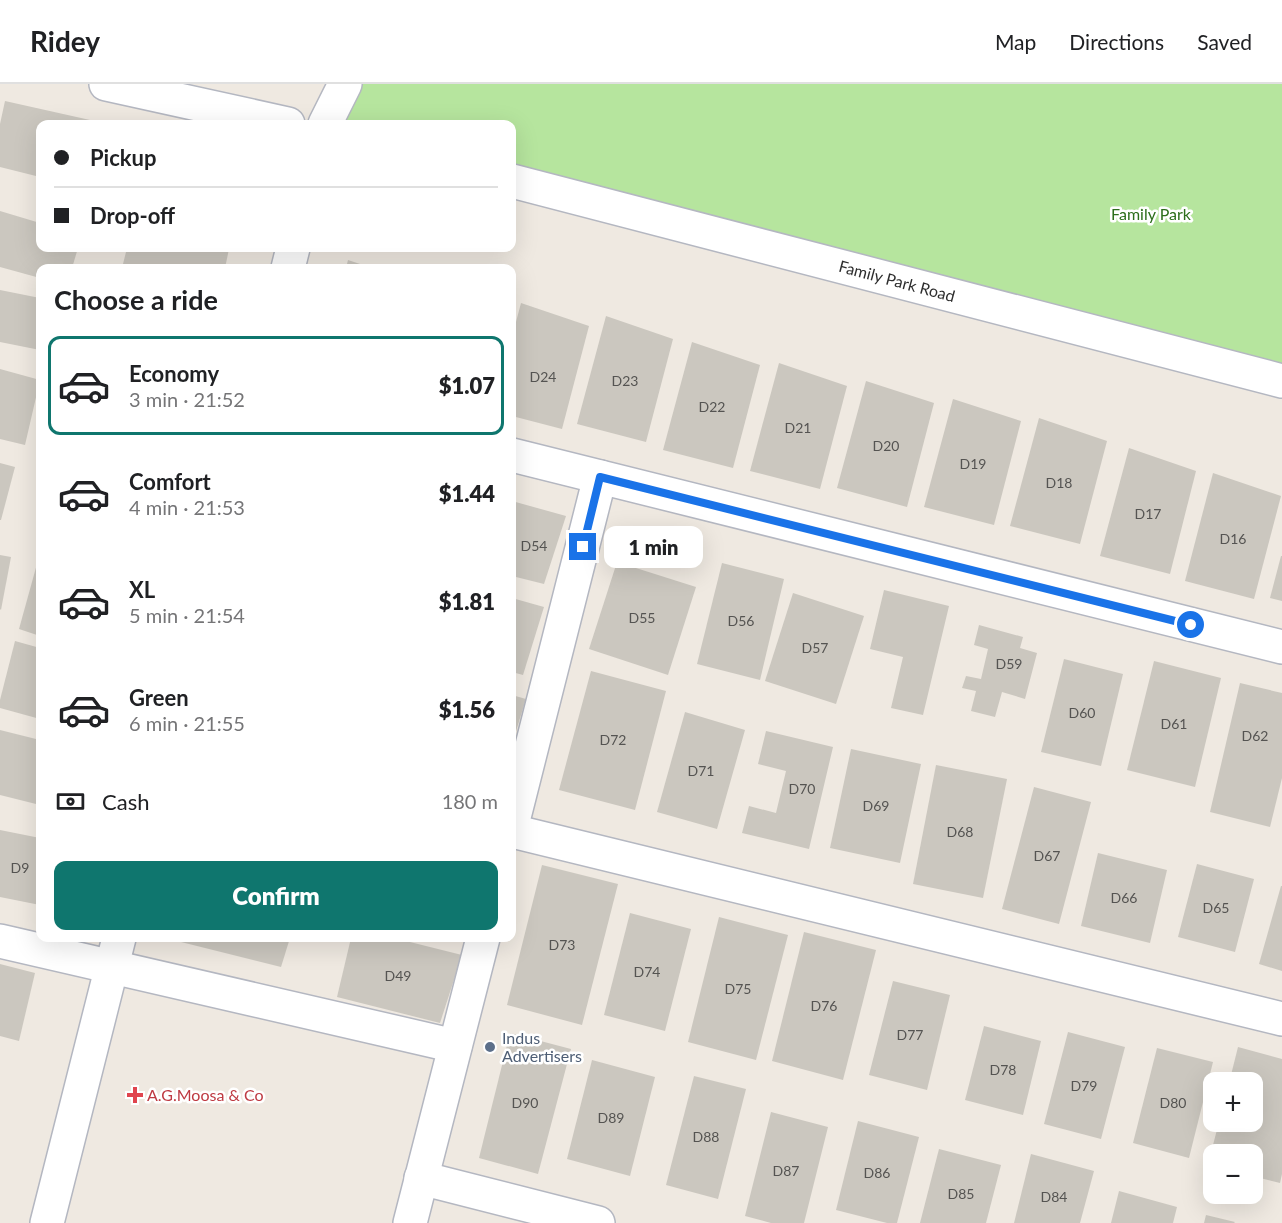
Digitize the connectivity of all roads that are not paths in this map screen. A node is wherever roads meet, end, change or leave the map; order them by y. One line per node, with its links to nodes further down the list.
1 (106, 84): 3 (street)
2 (345, 84): 4 (street)
3 (270, 120)
4 (327, 120)
5 (516, 182): 6 (street, Family Park Road)
6 (1282, 381)
7 (516, 455): 8 (street)
8 (600, 477): 9 (street); 10 (street)
9 (1282, 647)
10 (516, 809)
11 (516, 832): 15 (street)
12 (0, 941): 14 (street)
13 (482, 942): 16 (street)
14 (115, 952): 16 (street); 18 (street)
15 (1282, 1018)
16 (455, 1046): 17 (street)
17 (421, 1178): 19 (street); 20 (street)
18 (47, 1223)
19 (410, 1223)
20 (598, 1223)

